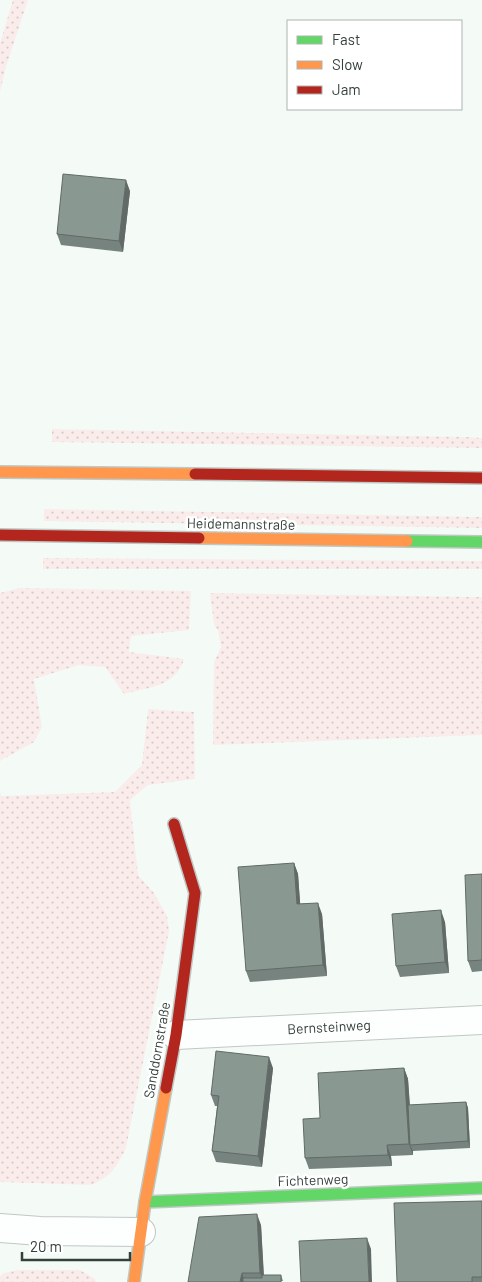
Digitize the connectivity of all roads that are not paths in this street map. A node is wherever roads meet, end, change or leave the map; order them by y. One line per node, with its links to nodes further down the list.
1 (0, 472): 2 (main road)
2 (482, 478)
3 (0, 535): 4 (main road, Heidemannstraße)
4 (482, 542)
5 (174, 824): 7 (main road, Sanddornstraße)
6 (482, 1020): 7 (street, Bernsteinweg)
7 (176, 1035): 9 (main road, Sanddornstraße)
8 (482, 1188): 9 (main road, Fichtenweg)
9 (144, 1202): 11 (main road, Sanddornstraße)
10 (0, 1228): 11 (street)
11 (141, 1232): 12 (main road, Sanddornstraße)
12 (134, 1282)

